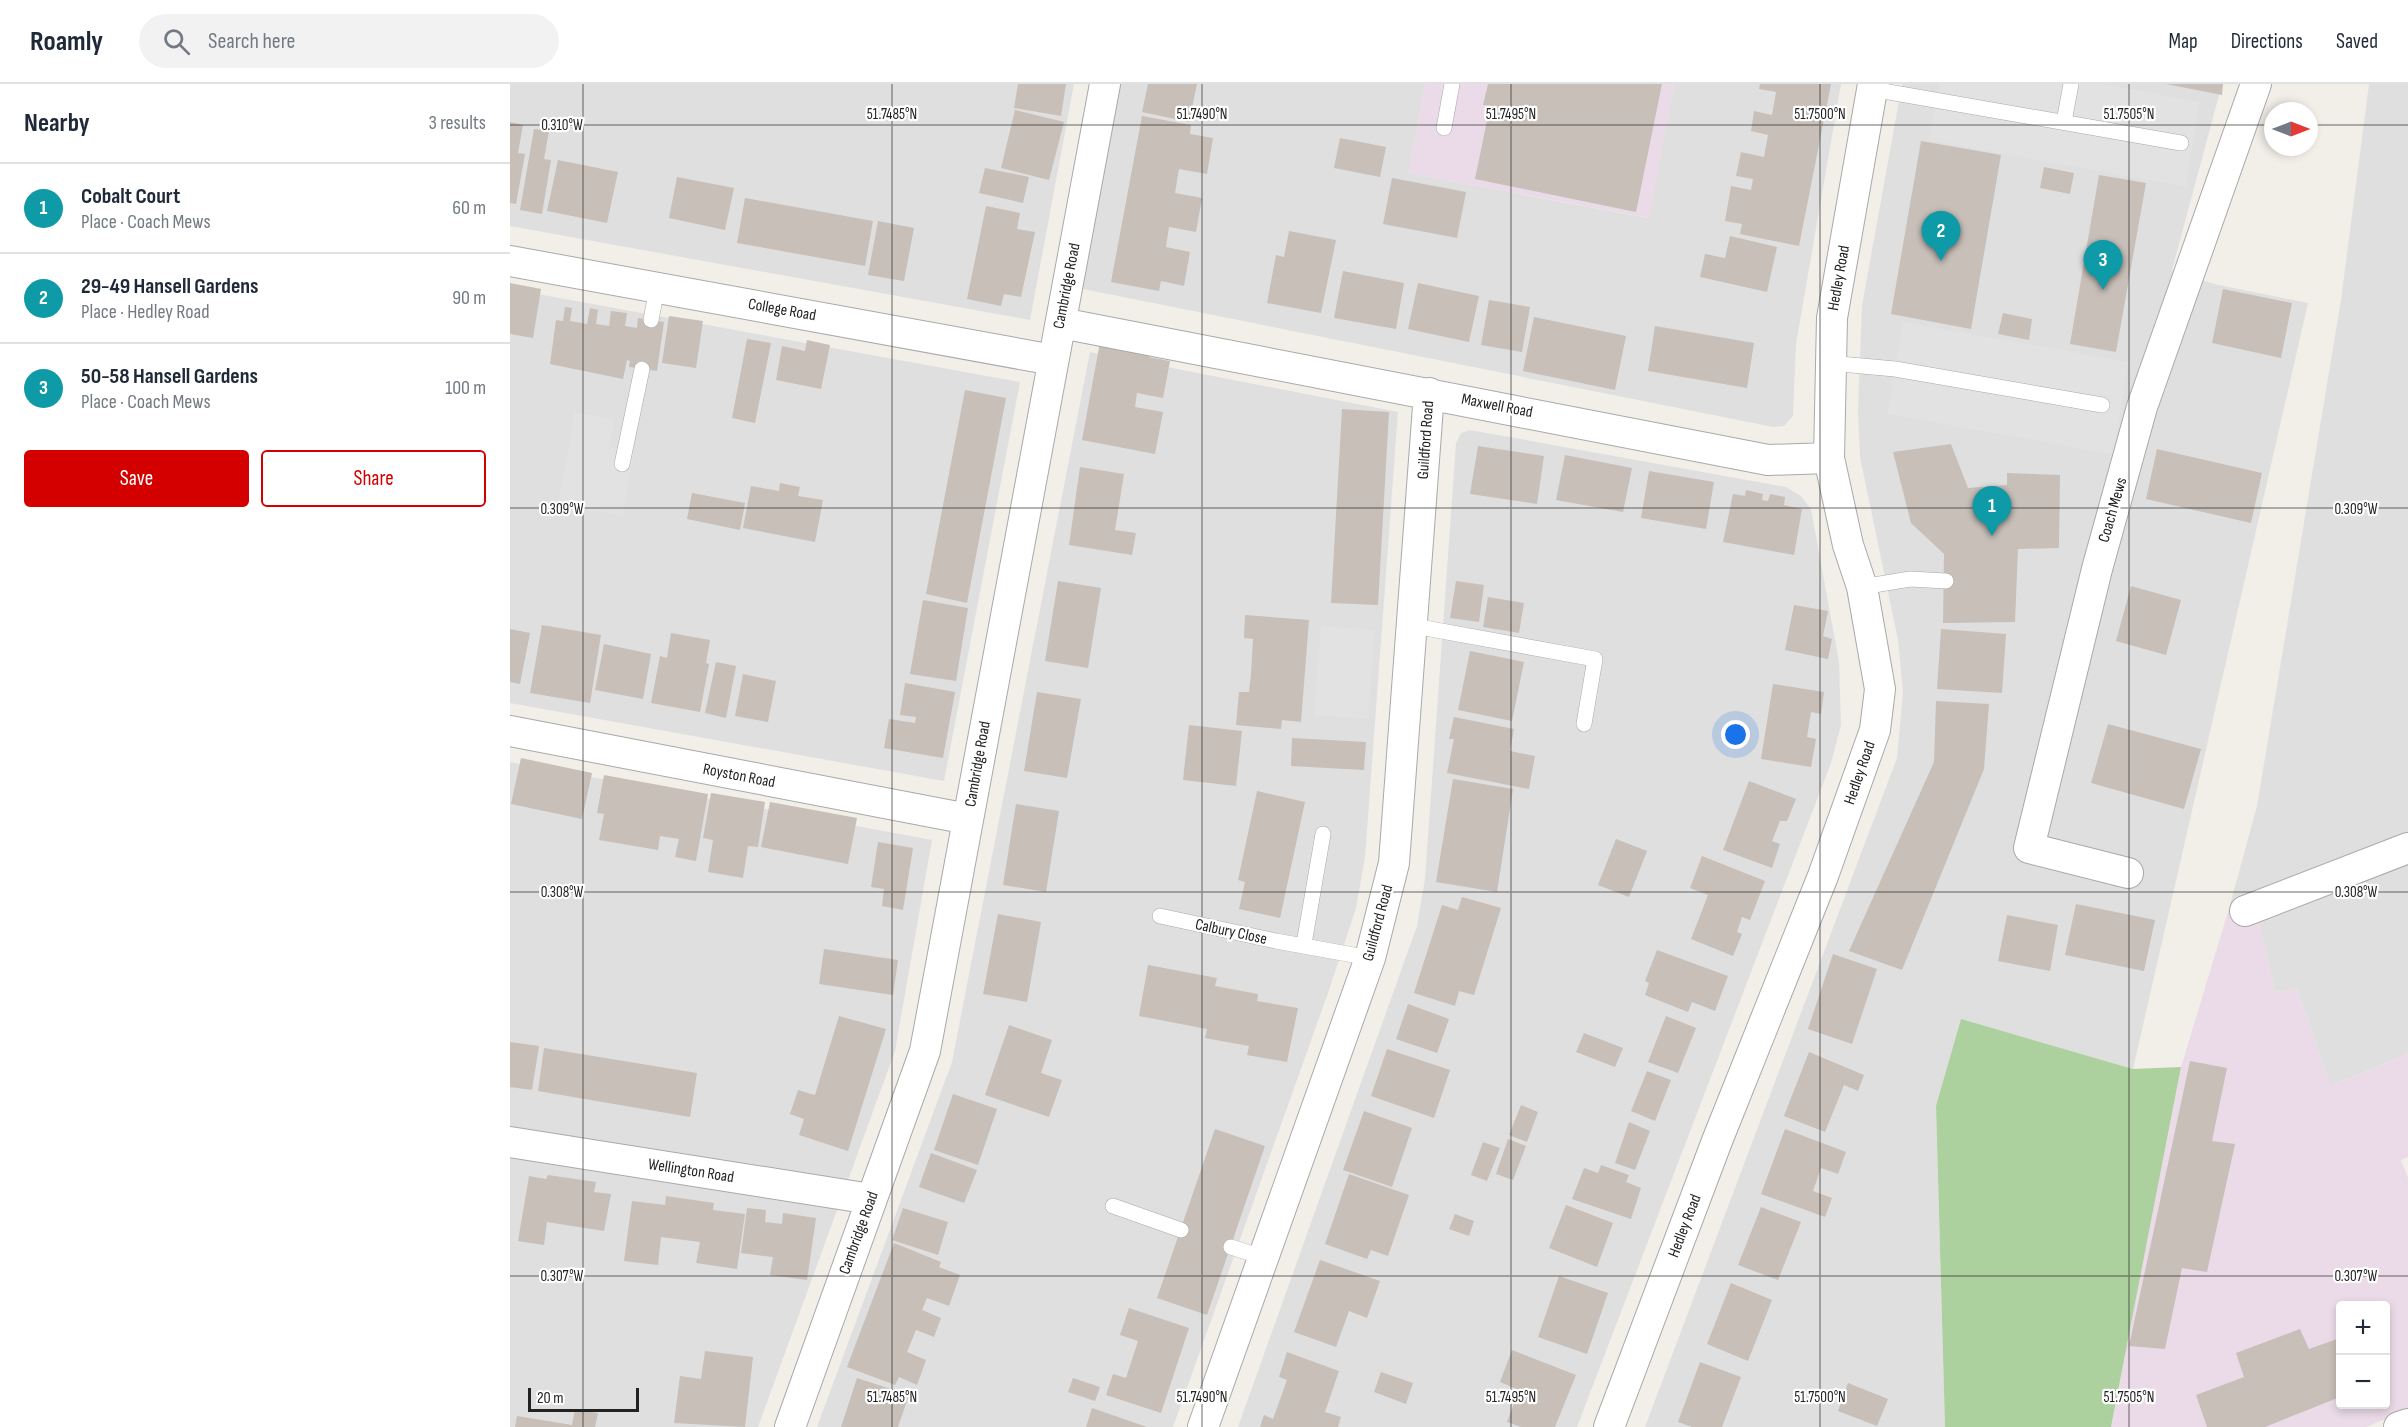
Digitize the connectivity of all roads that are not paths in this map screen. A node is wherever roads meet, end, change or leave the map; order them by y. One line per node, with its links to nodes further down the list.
1 (1105, 84): 12 (street, Cambridge Road)
2 (1452, 84): 7 (lane)
3 (2071, 84): 6 (lane)
4 (2256, 84): 28 (street, Coach Mews)
5 (1873, 86): 6 (lane); 14 (street, Hedley Road)
6 (2064, 122): 8 (lane)
7 (1444, 128)
8 (2181, 143)
9 (510, 261): 10 (street, College Road)
10 (657, 288): 11 (lane); 13 (street, College Road)
11 (651, 320)
12 (1061, 323): 13 (street, Cambridge Road); 16 (street, Maxwell Road)
13 (1053, 360): 25 (street, Cambridge Road)
14 (1829, 363): 17 (lane); 18 (street, Hedley Road)
15 (642, 369): 19 (lane)
16 (1429, 393): 18 (street, Maxwell Road); 22 (street, Guildford Road)
17 (2102, 405)
18 (1829, 458): 21 (street, Hedley Road)
19 (622, 464)
20 (1946, 581): 21 (lane)
21 (1862, 587): 42 (street, Hedley Road)
22 (1414, 626): 23 (lane); 32 (street, Guildford Road)
23 (1584, 724)
24 (510, 731): 25 (street, Royston Road)
25 (969, 819): 34 (street, Cambridge Road)
26 (1323, 834): 31 (lane)
27 (2408, 848): 29 (street)
28 (2128, 873)
29 (2245, 911)
30 (1160, 916): 31 (lane, Calbury Close)
31 (1304, 944): 32 (lane, Calbury Close)
32 (1370, 958): 38 (street, Guildford Road)
33 (510, 1142): 34 (street, Wellington Road)
34 (872, 1199): 40 (street, Cambridge Road)
35 (1113, 1206): 36 (lane)
36 (1180, 1230)
37 (1231, 1246): 38 (lane)
38 (1265, 1258): 41 (street, Guildford Road)
39 (2408, 1424): 43 (street)
40 (790, 1427)
41 (1203, 1427)
42 (1609, 1427)
43 (2400, 1427)

